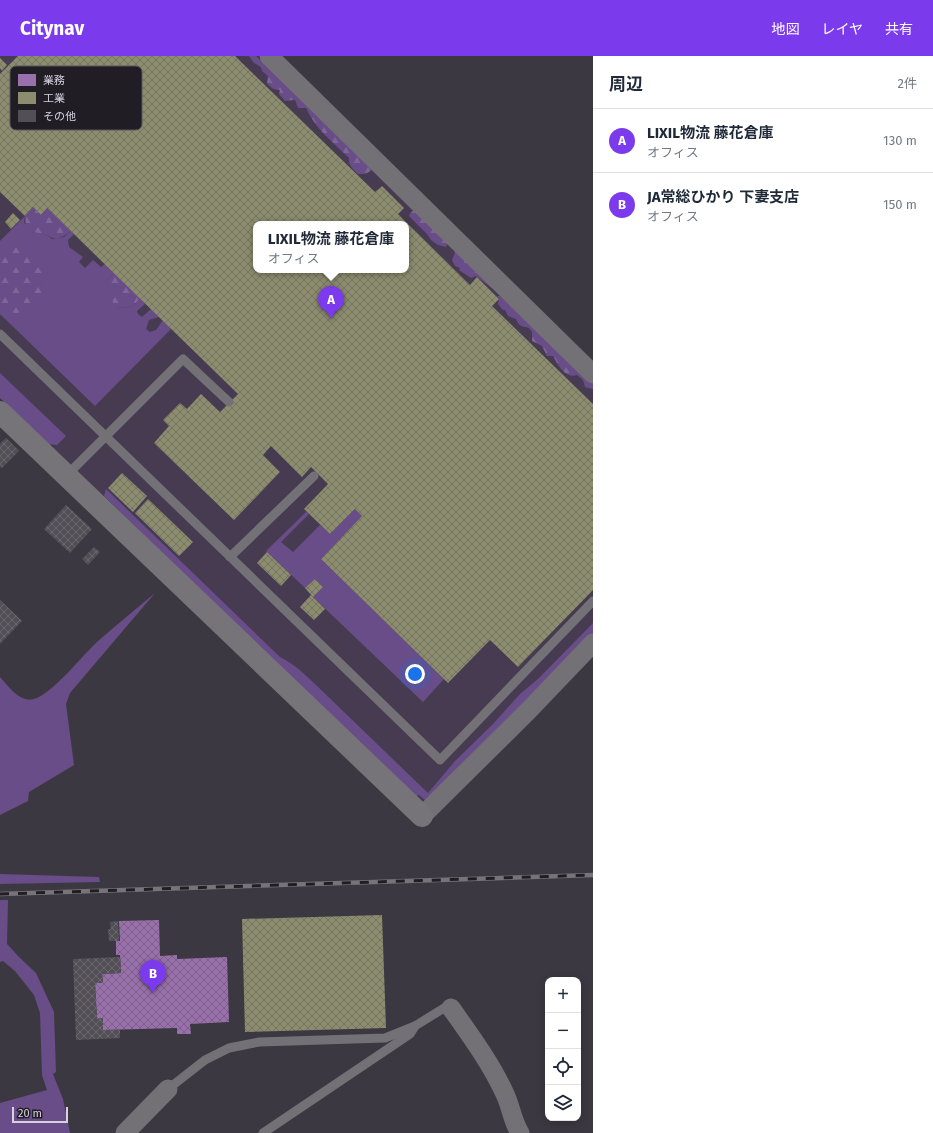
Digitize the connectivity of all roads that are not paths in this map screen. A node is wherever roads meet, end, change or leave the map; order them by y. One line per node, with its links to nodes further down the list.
1 (269, 56): 3 (street)
2 (0, 334): 6 (lane)
3 (593, 374)
4 (229, 402): 6 (lane)
5 (0, 412): 7 (street)
6 (105, 436): 7 (lane); 9 (lane)
7 (66, 476): 12 (street)
8 (314, 476): 9 (lane)
9 (230, 557): 10 (lane)
10 (593, 601)
11 (593, 643): 12 (street)
12 (422, 816)
13 (451, 1008): 14 (lane); 18 (street)
14 (415, 1026): 15 (lane); 17 (lane)
15 (168, 1090): 16 (street)
16 (125, 1133)
17 (263, 1133)
18 (520, 1133)

